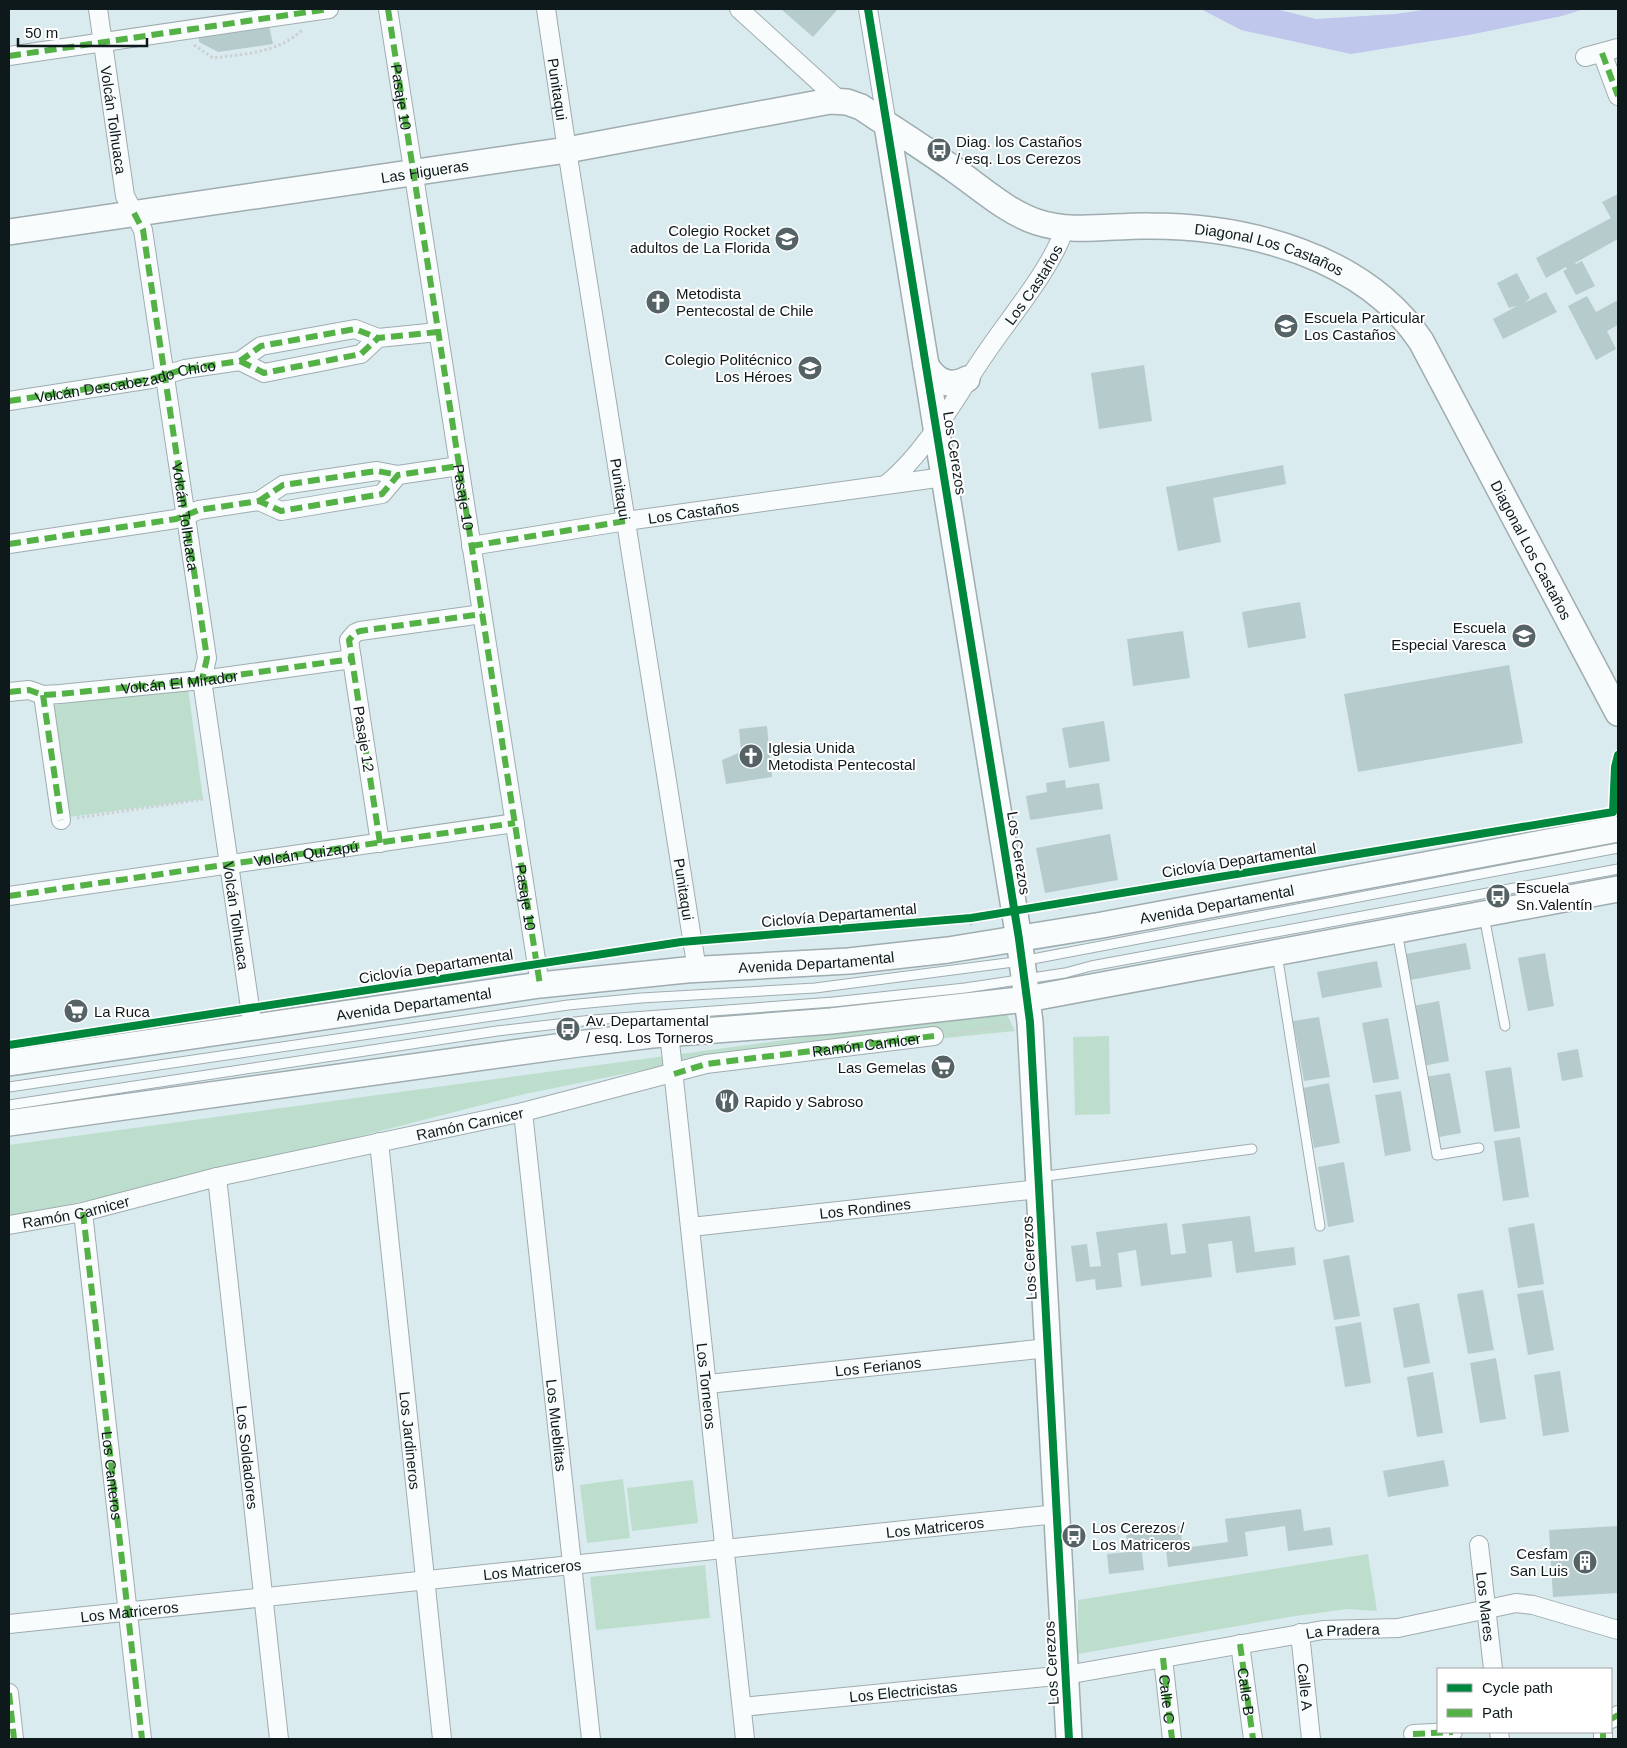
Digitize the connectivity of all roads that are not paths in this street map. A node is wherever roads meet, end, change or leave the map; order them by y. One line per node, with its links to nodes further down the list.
1 (98, 9): 8 (street, Volcán Tolhuaca)
2 (329, 9): 7 (street)
3 (388, 9): 16 (street, Pasaje 10)
4 (546, 9): 14 (street, Punitaqui)
5 (739, 9): 12 (street, Diagonal Los Castaños)
6 (868, 9): 13 (street, Los Cerezos)
7 (275, 13): 8 (street)
8 (102, 42): 10 (street); 18 (street, Volcán Tolhuaca)
9 (1602, 53): 11 (street)
10 (9, 56)
11 (1618, 96)
12 (839, 100): 13 (street, Diagonal Los Castaños); 14 (street, Las Higueras)
13 (887, 124): 15 (street, Diagonal Los Castaños); 17 (street, Los Cerezos)
14 (566, 150): 16 (street, Las Higueras); 35 (street, Punitaqui)
15 (934, 155): 17 (street); 19 (street, Diagonal Los Castaños)
16 (413, 172): 18 (street, Las Higueras); 21 (street, Pasaje 10)
17 (896, 175): 24 (street, Los Cerezos)
18 (134, 213): 20 (street, Las Higueras); 25 (street, Volcán Tolhuaca)
19 (1065, 227): 26 (street, Los Castaños); 43 (street, Diagonal Los Castaños)
20 (9, 232)
21 (438, 332): 22 (street, Volcán Descabezado Chico); 29 (street, Pasaje 10)
22 (378, 338): 23 (street, Volcán Descabezado Chico); 23 (street)
23 (240, 361): 25 (street, Volcán Descabezado Chico)
24 (926, 365): 26 (street); 28 (street, Los Cerezos)
25 (164, 375): 27 (street, Volcán Descabezado Chico); 34 (street, Volcán Tolhuaca)
26 (968, 379): 28 (street, Los Castaños)
27 (9, 401)
28 (937, 425): 31 (street, Los Cerezos); 32 (street, Los Castaños)
29 (459, 466): 30 (street); 37 (street, Pasaje 10)
30 (398, 475): 33 (street); 33 (street)
31 (944, 477): 32 (street, Los Castaños); 59 (street, Los Cerezos)
32 (887, 484): 35 (street, Los Castaños)
33 (259, 501): 34 (street)
34 (186, 516): 36 (street); 40 (street, Volcán Tolhuaca)
35 (626, 520): 37 (street, Los Castaños); 58 (street, Punitaqui)
36 (9, 544)
37 (472, 546): 38 (street, Pasaje 10)
38 (482, 614): 39 (street, Pasaje 12); 45 (street, Pasaje 10)
39 (352, 659): 40 (street, Volcán El Mirador); 47 (street, Pasaje 12)
40 (202, 680): 42 (street, Volcán El Mirador); 49 (street, Volcán Tolhuaca)
41 (9, 692): 42 (street, Volcán El Mirador)
42 (43, 695): 44 (street)
43 (1618, 713)
44 (61, 820)
45 (515, 823): 47 (street, Volcán Quizapú); 60 (street, Pasaje 10)
46 (1618, 829): 54 (street, Avenida Departamental)
47 (380, 843): 49 (street, Volcán Quizapú)
48 (1618, 848): 53 (lane)
49 (229, 864): 52 (street, Volcán Quizapú); 62 (street, Volcán Tolhuaca)
50 (1618, 869): 59 (lane)
51 (1618, 889): 55 (street, Avenida Departamental)
52 (9, 896)
53 (1366, 896): 54 (lane); 59 (lane)
54 (1254, 897): 59 (street, Avenida Departamental)
55 (1483, 914): 56 (street, Avenida Departamental); 61 (lane)
56 (1397, 930): 57 (street, Avenida Departamental); 72 (lane)
57 (1276, 953): 59 (street, Avenida Departamental); 78 (lane)
58 (697, 970): 59 (street, Avenida Departamental); 60 (street, Avenida Departamental)
59 (1024, 980): 63 (street, Avenida Departamental); 67 (lane); 68 (lane); 75 (street, Los Cerezos)
60 (540, 986): 62 (street, Avenida Departamental)
61 (1505, 1026)
62 (253, 1028): 65 (street, Avenida Departamental)
63 (670, 1033): 66 (street, Los Torneros); 70 (street, Avenida Departamental)
64 (934, 1036): 66 (street, Ramón Carnicer)
65 (9, 1063)
66 (674, 1074): 69 (street, Ramón Carnicer); 79 (street, Los Torneros)
67 (9, 1087)
68 (9, 1105)
69 (523, 1112): 71 (street, Ramón Carnicer); 85 (street, Los Mueblitas)
70 (9, 1123)
71 (379, 1142): 74 (street, Ramón Carnicer); 86 (street, Los Jardineros)
72 (1478, 1148)
73 (1252, 1149): 75 (lane)
74 (217, 1177): 76 (street, Ramón Carnicer); 87 (street, Los Soldadores)
75 (1039, 1183): 79 (street, Los Rondines); 80 (street, Los Cerezos)
76 (83, 1212): 77 (street, Ramón Carnicer); 89 (street, Los Canteros)
77 (9, 1225)
78 (1320, 1226)
79 (691, 1227): 81 (street, Los Torneros)
80 (1048, 1348): 81 (street, Los Ferianos); 82 (street, Los Cerezos)
81 (708, 1384): 84 (street, Los Torneros)
82 (1057, 1514): 84 (street, Los Matriceros); 96 (street, Los Cerezos)
83 (1479, 1544): 88 (street, Los Mares)
84 (725, 1548): 85 (street, Los Matriceros); 98 (street, Los Torneros)
85 (572, 1565): 86 (street, Los Matriceros); 105 (street, Los Mueblitas)
86 (425, 1580): 87 (street, Los Matriceros); 104 (street, Los Jardineros)
87 (262, 1597): 89 (street, Los Matriceros); 103 (street, Los Soldadores)
88 (1486, 1609): 91 (street, La Pradera); 92 (street, La Pradera); 95 (street, Los Mares)
89 (128, 1611): 90 (street, Los Matriceros); 102 (street, Los Canteros)
90 (9, 1624)
91 (1618, 1630)
92 (1300, 1633): 93 (street, La Pradera); 110 (street, Calle A)
93 (1240, 1644): 94 (street, La Pradera); 109 (street, Calle B)
94 (1164, 1658): 96 (street, La Pradera); 108 (street, Calle C)
95 (1493, 1668)
96 (1066, 1675): 98 (street, Los Electricistas); 107 (street, Los Cerezos)
97 (9, 1693): 101 (street)
98 (742, 1707): 106 (street, Los Torneros)
99 (1437, 1733): 100 (street)
100 (1413, 1734)
101 (14, 1739)
102 (142, 1739)
103 (279, 1739)
104 (442, 1739)
105 (591, 1739)
106 (745, 1739)
107 (1070, 1739)
108 (1172, 1739)
109 (1253, 1739)
110 (1311, 1739)

